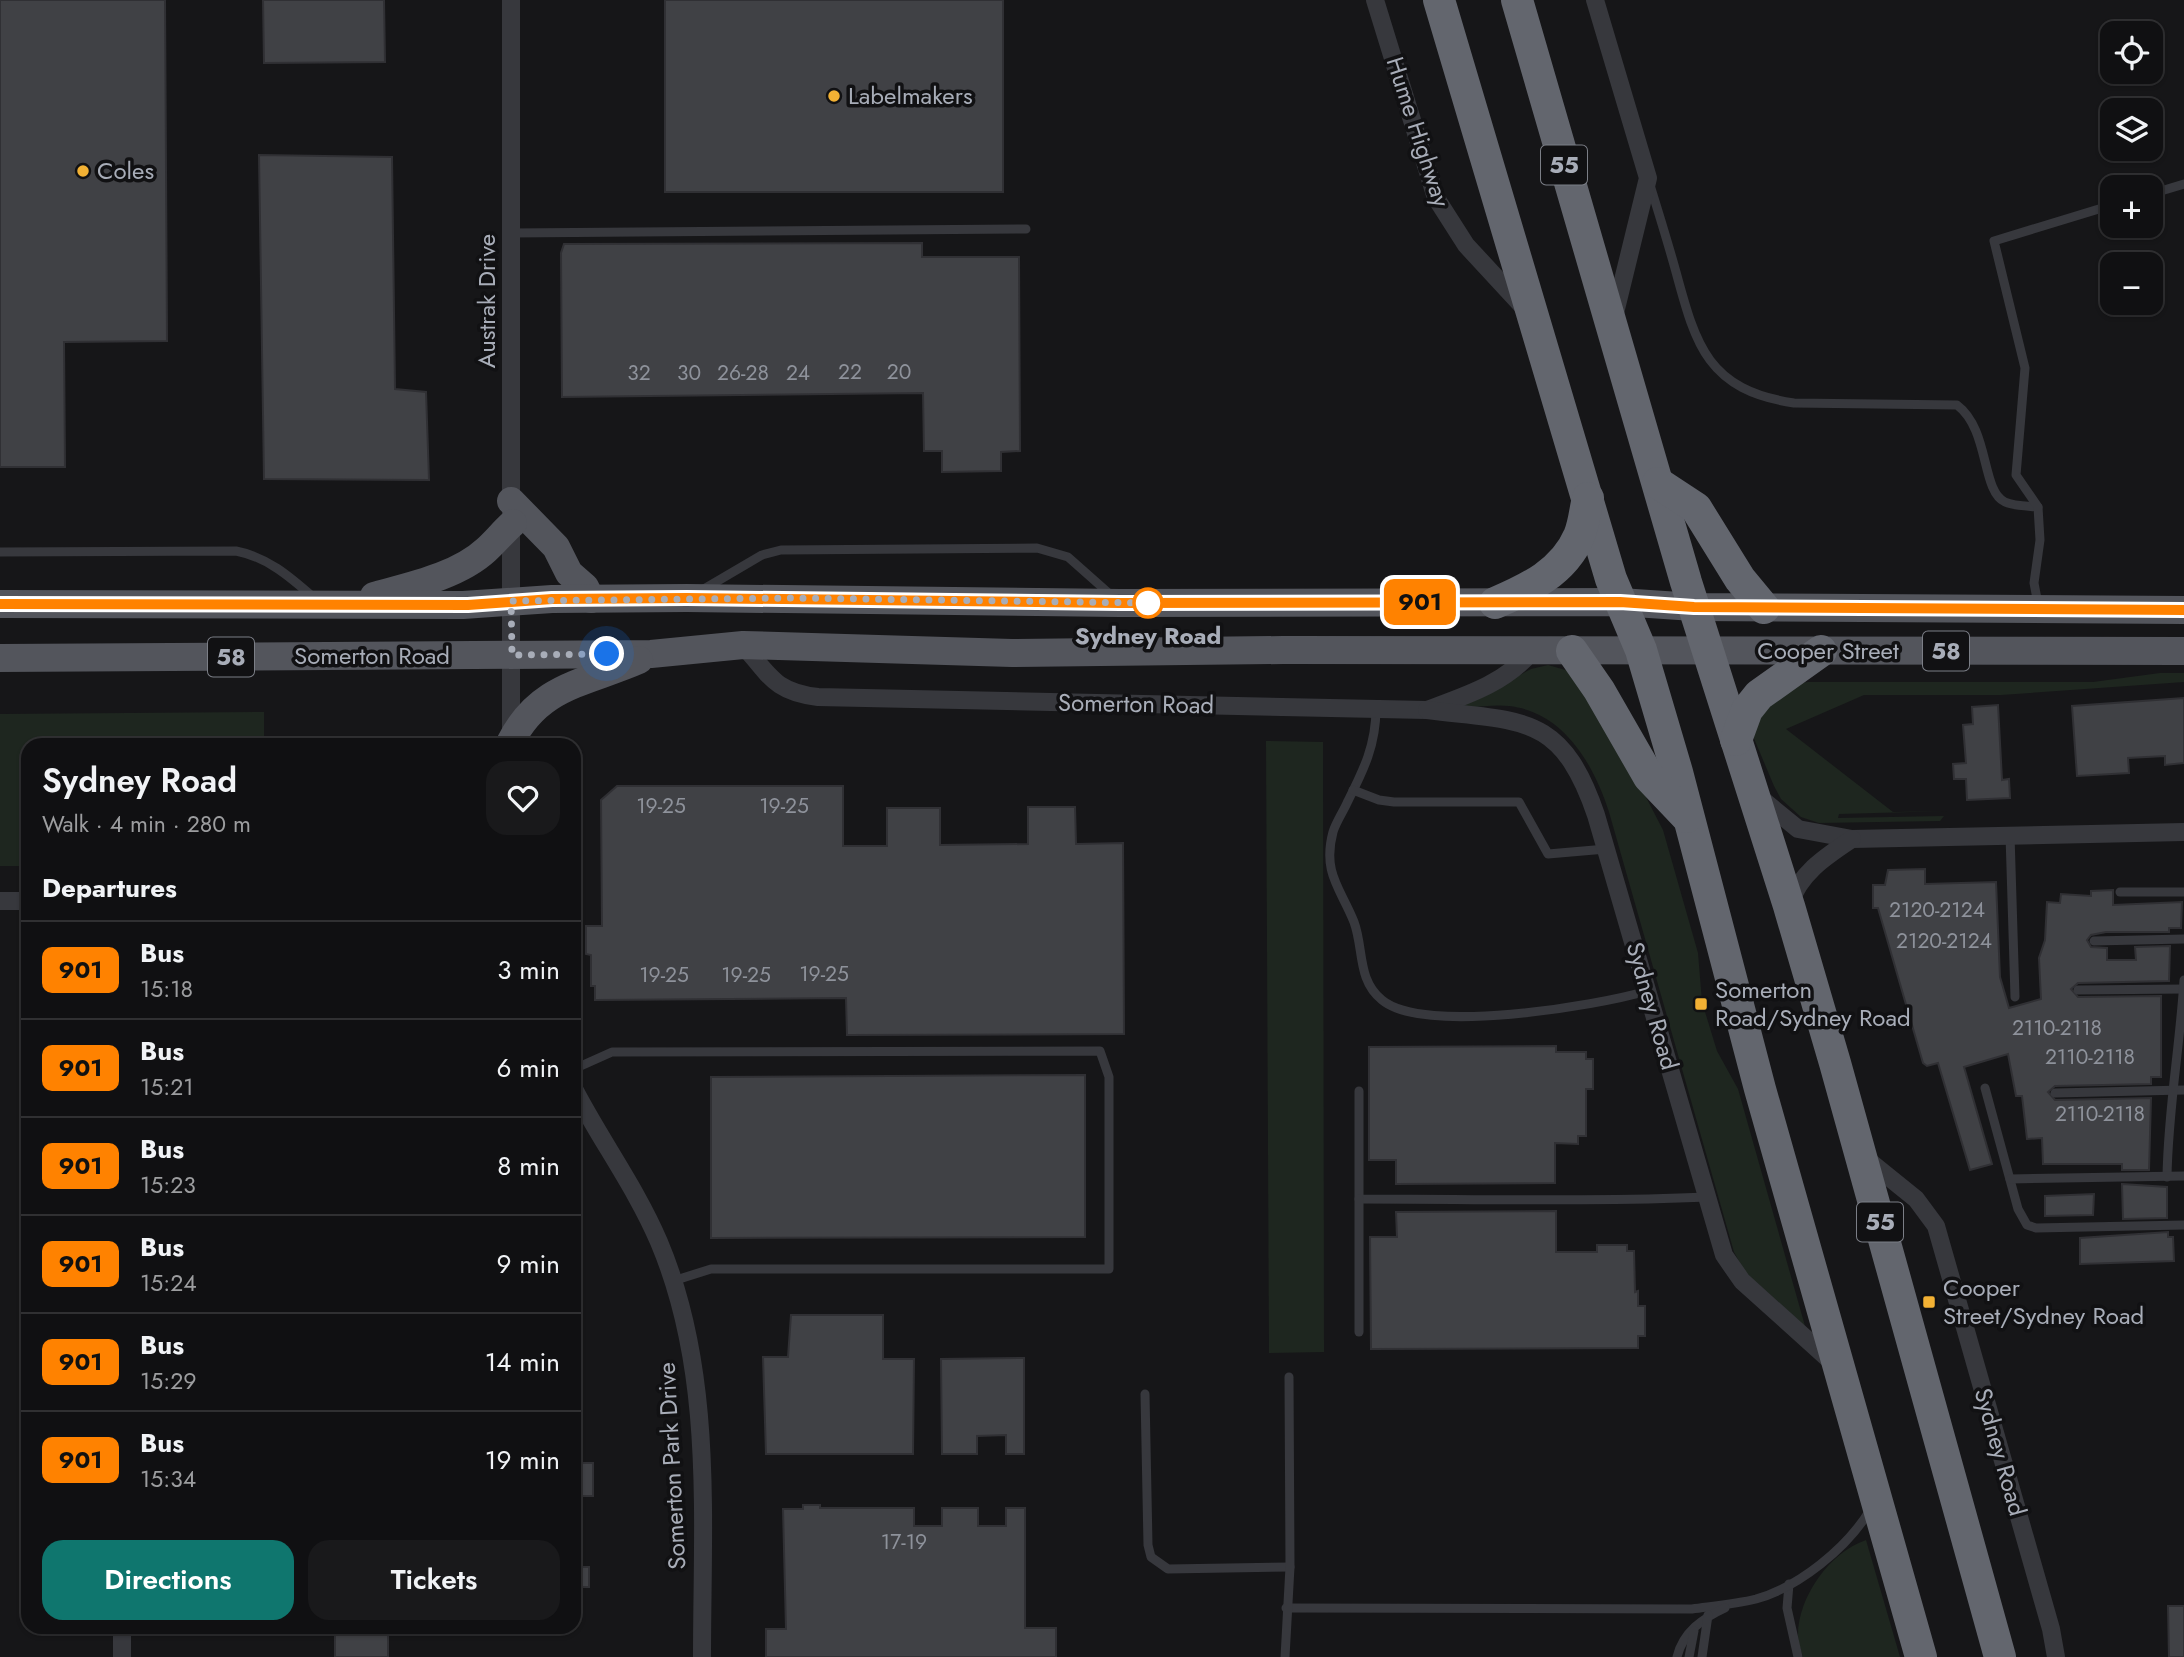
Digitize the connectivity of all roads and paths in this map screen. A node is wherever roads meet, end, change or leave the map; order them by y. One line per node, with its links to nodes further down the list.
1 (511, 0): 11 (street, Austrak Drive)
2 (1375, 0): 12 (street, Hume Highway)
3 (1439, 0): 12 (highway, Hume Highway)
4 (1517, 0): 13 (highway, 55)
5 (1595, 0): 6 (street)
6 (1648, 178): 13 (street); 16 (lane)
7 (2184, 184): 8 (lane)
8 (2163, 190)
9 (2100, 209): 16 (lane)
10 (1026, 229): 11 (lane)
11 (511, 233): 17 (street, Austrak Drive)
12 (1533, 317): 15 (highway, Hume Highway)
13 (1611, 329): 14 (highway, 55)
14 (1658, 483): 27 (highway, 55); 28 (highway)
15 (1588, 496): 22 (highway, Hume Highway); 24 (highway)
16 (2038, 508): 29 (lane)
17 (512, 512): 20 (main road); 21 (street, Austrak Drive); 26 (main road)
18 (0, 552): 26 (lane)
19 (687, 598): 20 (main road, Somerton Road / 58); 23 (main road, Somerton Road / 58); 23 (lane)
20 (591, 599): 21 (main road, Somerton Road / 58)
21 (511, 601): 26 (main road, Somerton Road / 58); 41 (street, Austrak Drive)
22 (1620, 602): 24 (main road, Somerton Road / 58); 27 (main road, Cooper Street / 58); 34 (highway, Hume Highway)
23 (1120, 603): 24 (main road, Somerton Road / 58)
24 (1495, 603)
25 (0, 604): 26 (main road, Somerton Road / 58)
26 (331, 605)
27 (1694, 607): 28 (main road, Cooper Street / 58); 33 (highway, 55)
28 (1764, 608): 29 (main road, Cooper Street / 58)
29 (2039, 609): 30 (main road, Cooper Street / 58)
30 (2134, 610): 31 (main road, Cooper Street / 58); 38 (main road)
31 (2184, 610)
32 (743, 645): 35 (main road, Somerton Road / 58); 40 (main road, Somerton Road / 58); 43 (street, Somerton Road)
33 (1709, 649): 34 (main road, Cooper Street / 58); 37 (main road, Cooper Street / 58); 47 (highway, 55)
34 (1641, 650): 36 (main road, Somerton Road / 58); 50 (highway)
35 (1532, 651): 36 (main road, Somerton Road / 58); 44 (street, Somerton Road)
36 (1572, 651): 50 (highway)
37 (1821, 651): 38 (main road, Cooper Street / 58); 47 (highway)
38 (2133, 651): 39 (main road, Cooper Street / 58)
39 (2184, 651)
40 (651, 654): 41 (main road, Somerton Road / 58); 46 (main road)
41 (512, 655): 42 (main road, Somerton Road / 58); 45 (street)
42 (0, 658)
43 (1376, 708): 44 (street, Somerton Road); 49 (lane)
44 (1427, 710): 54 (street, Sydney Road)
45 (510, 738)
46 (513, 738)
47 (1736, 740): 48 (highway, 55)
48 (1751, 789): 53 (street); 59 (highway, 55)
49 (1353, 790): 54 (lane); 64 (lane)
50 (1690, 820): 83 (highway)
51 (2184, 832): 52 (street)
52 (2010, 835): 53 (street); 66 (lane)
53 (1852, 839): 59 (street)
54 (1606, 849): 64 (street, Sydney Road)
55 (2120, 892): 56 (lane)
56 (2184, 892)
57 (0, 901): 58 (street)
58 (21, 901)
59 (1789, 906): 74 (highway, 55)
60 (2184, 940): 61 (lane)
61 (2094, 941)
62 (2184, 980): 63 (lane)
63 (2184, 989): 65 (lane); 71 (lane)
64 (1647, 990): 78 (street, Sydney Road)
65 (2078, 990)
66 (2015, 997)
67 (581, 1066): 81 (lane)
68 (1985, 1088): 77 (lane)
69 (2184, 1090): 71 (lane)
70 (1359, 1091): 79 (lane)
71 (2172, 1091): 72 (lane); 75 (lane)
72 (2055, 1093)
73 (581, 1101): 81 (street, Somerton Park Drive)
74 (1862, 1155): 102 (highway, 55); 103 (street, Sydney Road)
75 (2167, 1177): 76 (lane); 77 (lane)
76 (2184, 1177)
77 (2010, 1180): 80 (lane)
78 (1708, 1197): 79 (lane); 83 (street, Sydney Road)
79 (1359, 1199): 82 (lane)
80 (2184, 1225)
81 (673, 1281): 95 (street, Somerton Park Drive)
82 (1359, 1332)
83 (1839, 1367): 86 (highway)
84 (1289, 1377): 87 (lane)
85 (1145, 1394): 87 (lane)
86 (1876, 1500): 88 (lane); 101 (highway)
87 (1290, 1567): 90 (lane)
88 (1789, 1584): 89 (lane); 100 (lane)
89 (1739, 1603): 90 (lane); 91 (lane)
90 (1286, 1608): 96 (lane)
91 (1709, 1615): 92 (lane); 99 (lane)
92 (1696, 1625): 97 (lane); 98 (lane)
93 (122, 1634): 94 (street)
94 (122, 1657)
95 (702, 1657)
96 (1285, 1657)
97 (1677, 1657)
98 (1689, 1657)
99 (1702, 1657)
100 (1798, 1657)
101 (1921, 1657)
102 (2000, 1657)
103 (2056, 1657)

